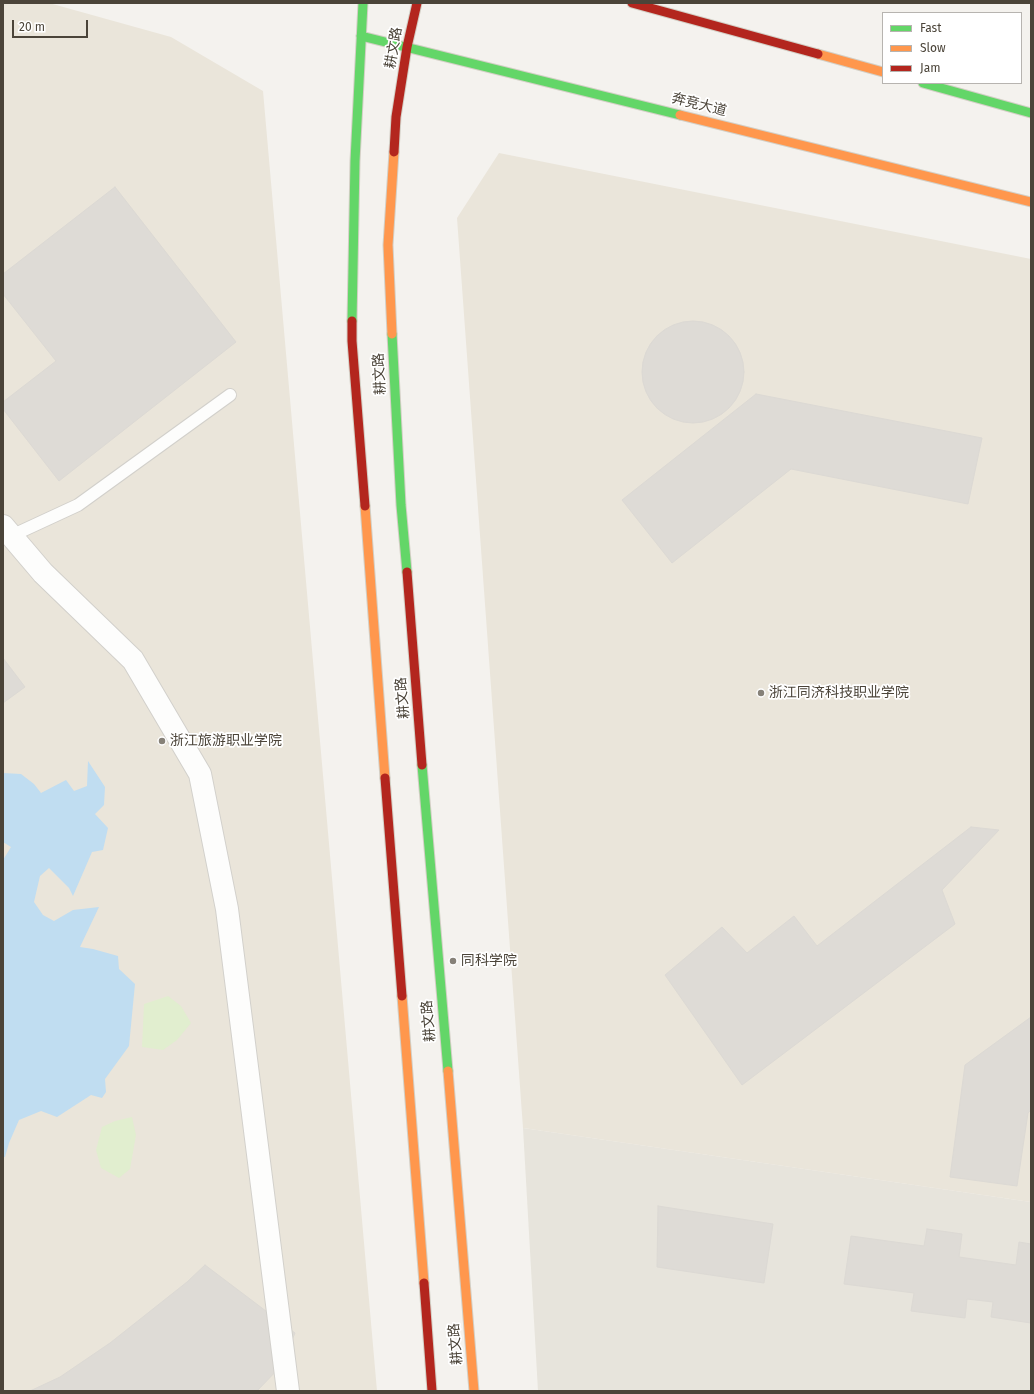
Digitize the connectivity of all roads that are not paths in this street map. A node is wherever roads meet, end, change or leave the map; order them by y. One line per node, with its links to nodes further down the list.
1 (363, 3): 4 (main road, 耕文路)
2 (417, 3): 5 (main road, 耕文路)
3 (632, 3): 6 (main road)
4 (361, 36): 5 (main road, 奔竞大道); 13 (main road, 耕文路)
5 (407, 47): 9 (main road, 奔竞大道); 14 (main road, 耕文路)
6 (882, 72)
7 (927, 84): 8 (main road)
8 (1031, 113)
9 (1031, 202)
10 (230, 395): 11 (lane)
11 (7, 531): 12 (street)
12 (288, 1391)
13 (432, 1391)
14 (474, 1391)

